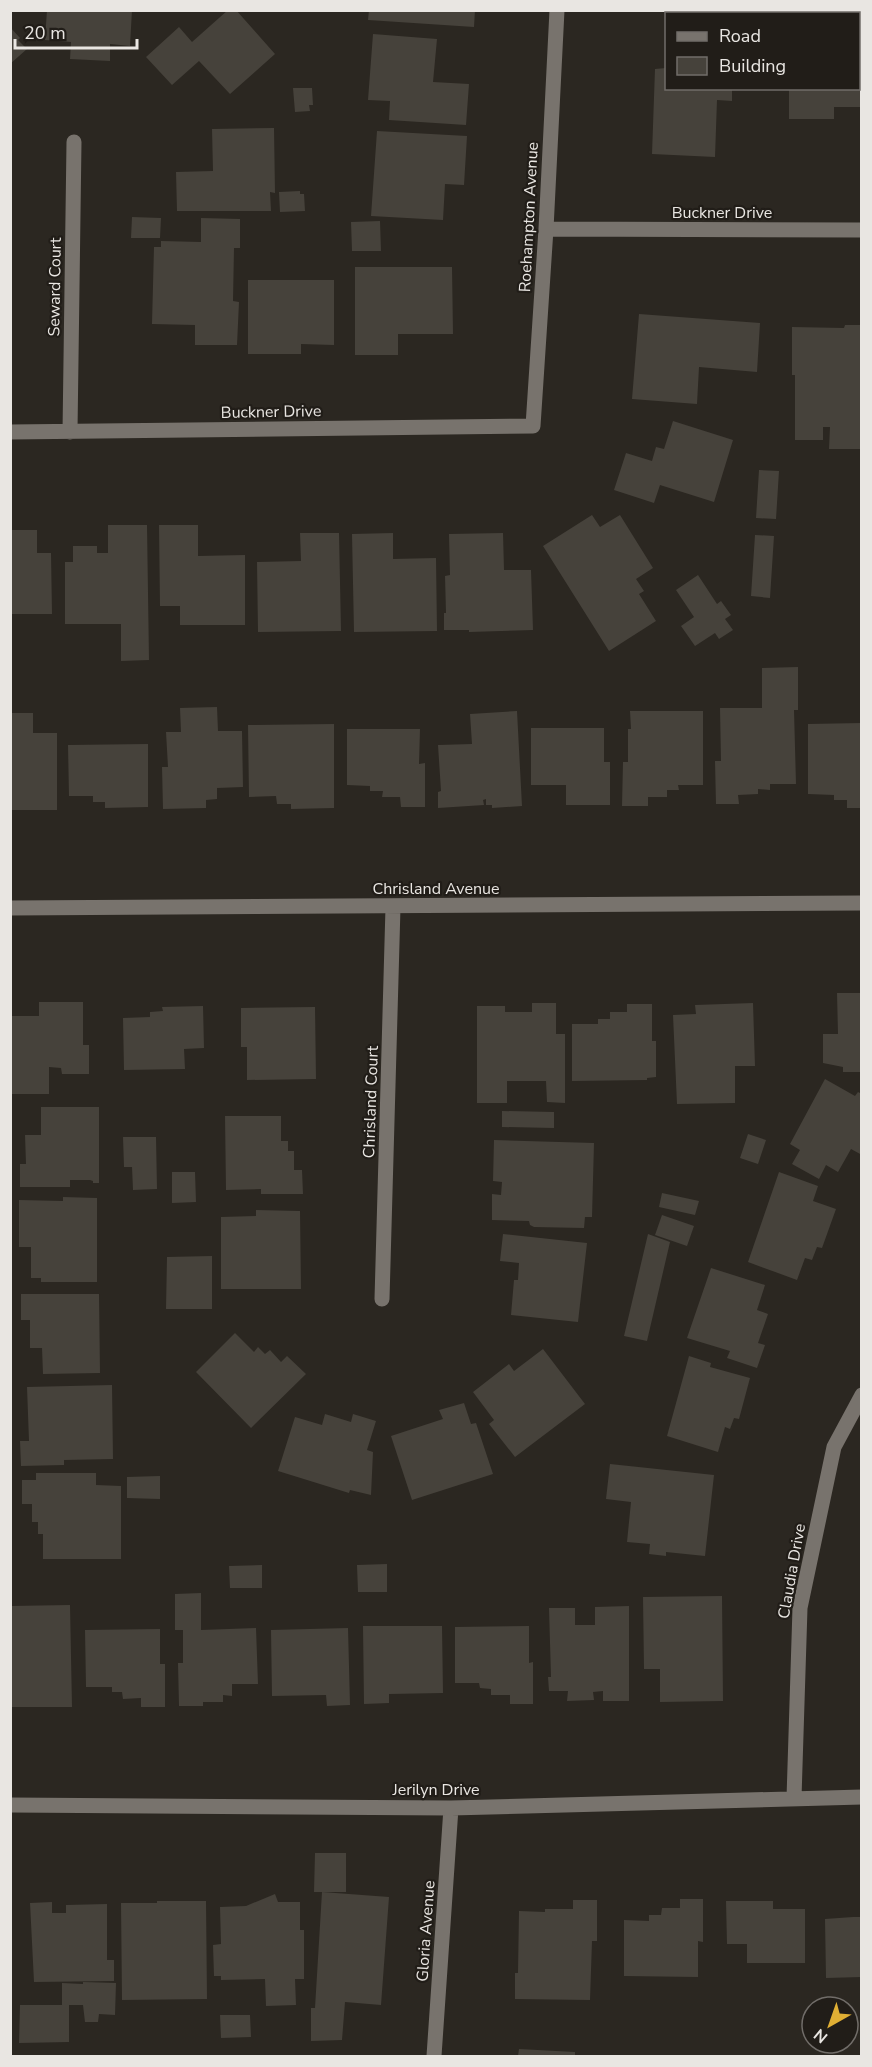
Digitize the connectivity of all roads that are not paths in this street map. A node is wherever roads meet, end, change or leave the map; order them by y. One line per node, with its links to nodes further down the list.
1 (556, 10): 3 (street, Roehampton Avenue)
2 (74, 142): 7 (street, Seward Court)
3 (546, 229): 4 (street, Buckner Drive); 5 (street, Roehampton Avenue)
4 (861, 230)
5 (533, 426): 7 (street, Buckner Drive)
6 (10, 432): 7 (street, Buckner Drive)
7 (70, 432)
8 (861, 903): 9 (street, Chrisland Avenue)
9 (393, 907): 10 (street, Chrisland Avenue); 11 (street, Chrisland Court)
10 (10, 908)
11 (382, 1299)
12 (861, 1395): 14 (street, Claudia Drive)
13 (861, 1797): 14 (street, Jerilyn Drive)
14 (794, 1798): 16 (street, Jerilyn Drive)
15 (10, 1805): 16 (street, Jerilyn Drive)
16 (451, 1808): 17 (street, Gloria Avenue)
17 (434, 2056)

